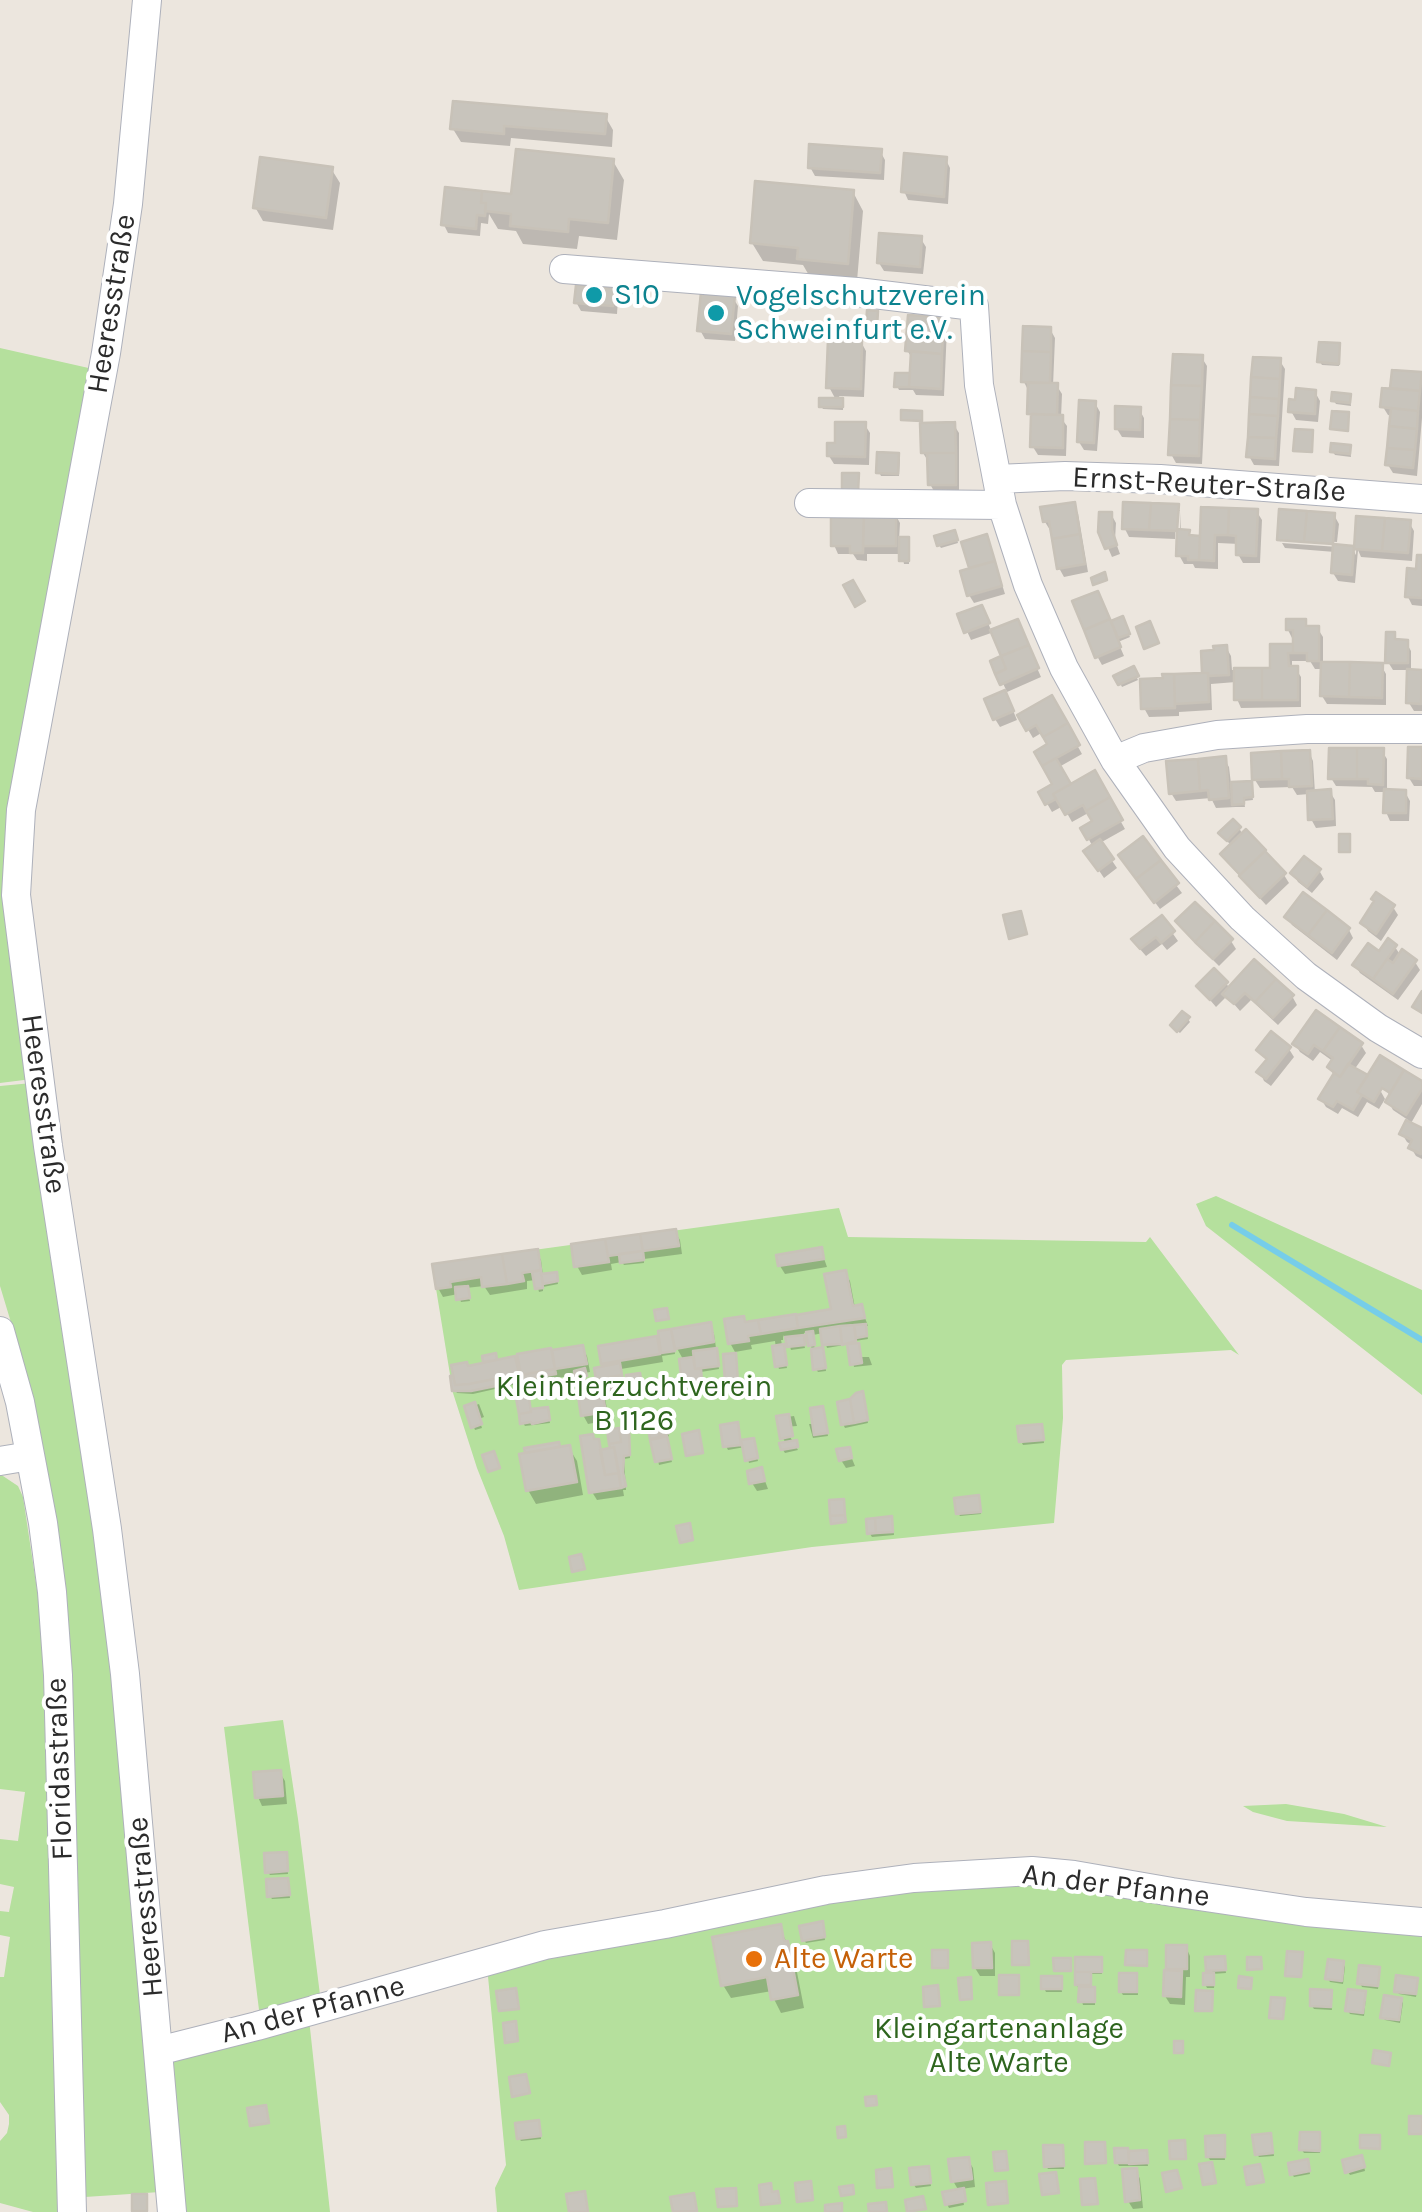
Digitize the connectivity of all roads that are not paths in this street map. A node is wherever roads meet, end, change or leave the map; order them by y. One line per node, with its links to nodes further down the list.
1 (147, 0): 13 (street, Heeresstraße)
2 (564, 269): 3 (street)
3 (1000, 492): 4 (street, Ernst-Reuter-Straße); 5 (street, Ernst-Reuter-Straße); 7 (street)
4 (1422, 499)
5 (808, 503)
6 (1422, 729): 7 (street)
7 (1115, 760): 8 (street)
8 (1422, 1054)
9 (0, 1332): 10 (street, Floridastraße)
10 (30, 1456): 11 (street); 14 (street, Floridastraße)
11 (0, 1462)
12 (1422, 1922): 13 (street, An der Pfanne)
13 (158, 2051): 15 (street, Heeresstraße)
14 (72, 2212)
15 (172, 2212)

